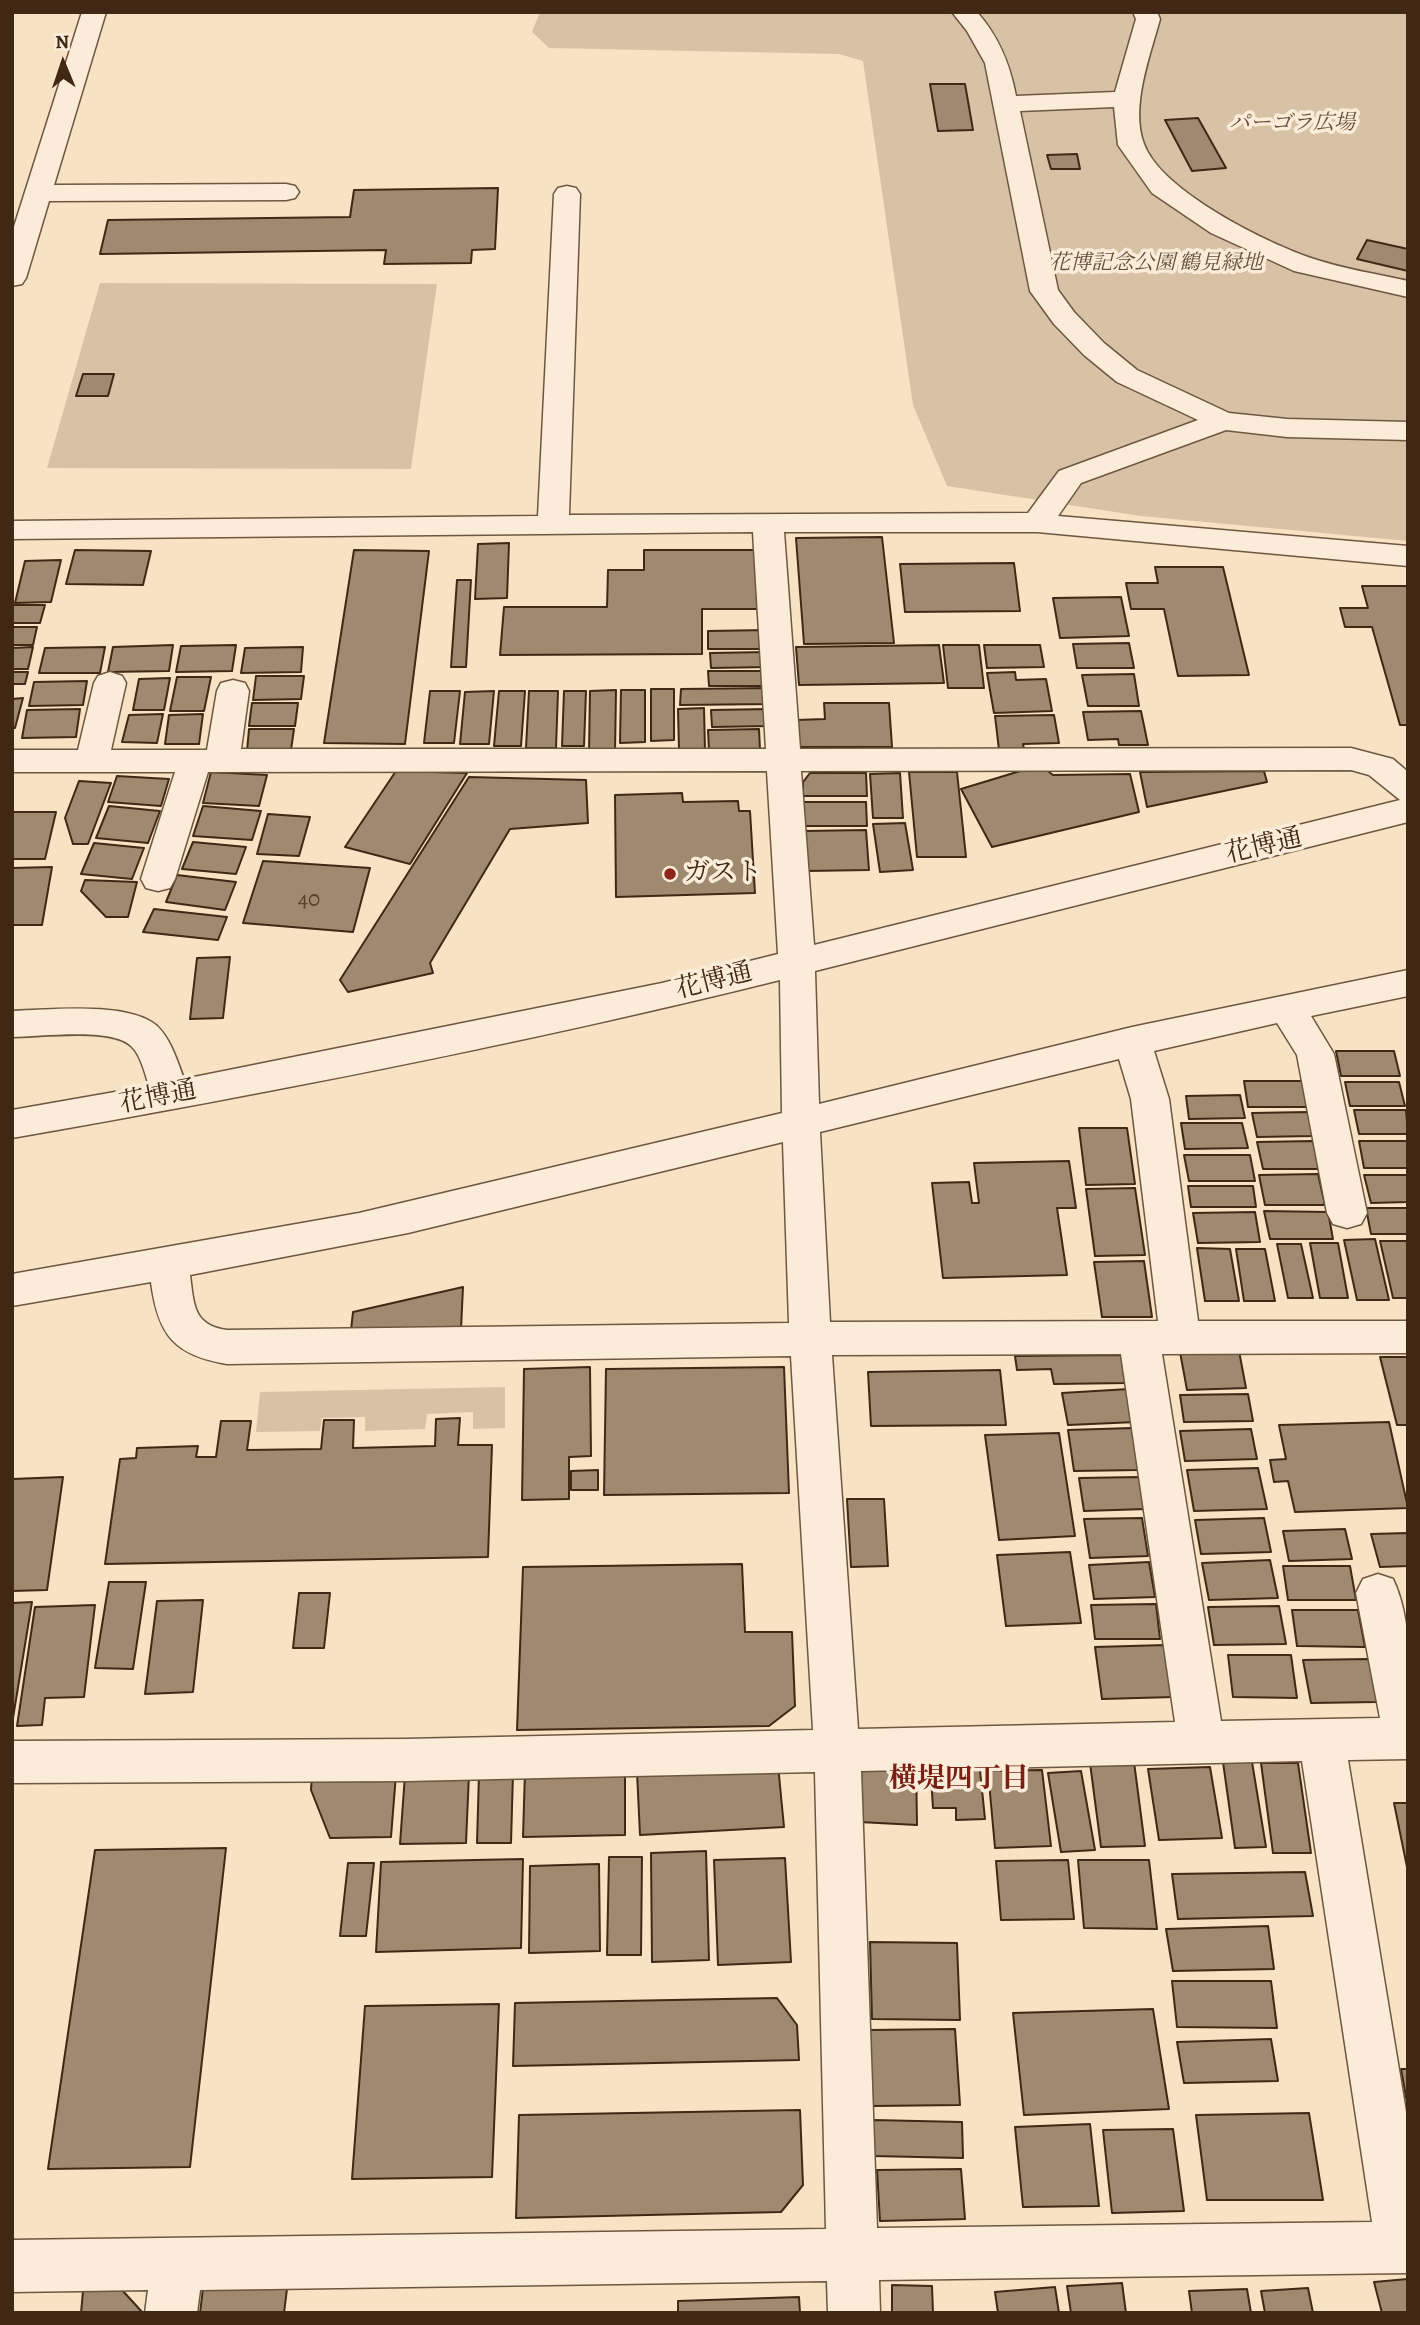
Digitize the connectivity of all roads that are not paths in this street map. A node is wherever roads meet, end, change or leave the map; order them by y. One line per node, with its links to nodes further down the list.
1 (94, 12): 7 (street)
2 (964, 12): 5 (street)
3 (1145, 12): 4 (street)
4 (1126, 99): 5 (street); 10 (street)
5 (1006, 104): 11 (street)
6 (286, 192): 7 (street)
7 (38, 193): 9 (street)
8 (567, 194): 15 (street)
9 (12, 278)
10 (1408, 289)
11 (1223, 421): 12 (street); 14 (street)
12 (1408, 431)
13 (768, 522): 14 (street); 15 (street); 20 (street)
14 (1037, 523): 17 (street)
15 (553, 524): 16 (street)
16 (12, 530)
17 (1408, 556)
18 (110, 683): 22 (street)
19 (233, 691): 23 (street)
20 (785, 760): 23 (street); 24 (street); 27 (street)
21 (12, 761): 22 (street)
22 (92, 761): 23 (street)
23 (209, 761): 26 (street)
24 (1408, 791)
25 (1408, 810): 27 (street, 花博通)
26 (158, 878)
27 (796, 961): 32 (street, 花博通); 34 (street)
28 (1408, 983): 29 (street)
29 (1286, 1007): 31 (street); 35 (street)
30 (12, 1024): 32 (street)
31 (1132, 1041): 34 (street); 39 (street)
32 (172, 1096): 33 (street, 花博通)
33 (12, 1124)
34 (802, 1124): 36 (street); 40 (street)
35 (1346, 1213)
36 (169, 1263): 37 (street); 40 (street)
37 (12, 1290)
38 (1408, 1337): 39 (street)
39 (1160, 1338): 40 (street); 44 (street)
40 (810, 1339): 45 (street)
41 (1378, 1593): 42 (street)
42 (1407, 1738): 43 (street)
43 (1322, 1740): 44 (street); 47 (street)
44 (1202, 1742): 45 (street)
45 (837, 1749): 46 (street); 48 (street)
46 (12, 1762)
47 (1405, 2247): 48 (street)
48 (851, 2253): 50 (street); 51 (street)
49 (12, 2266): 50 (street)
50 (174, 2288)
51 (854, 2313)

